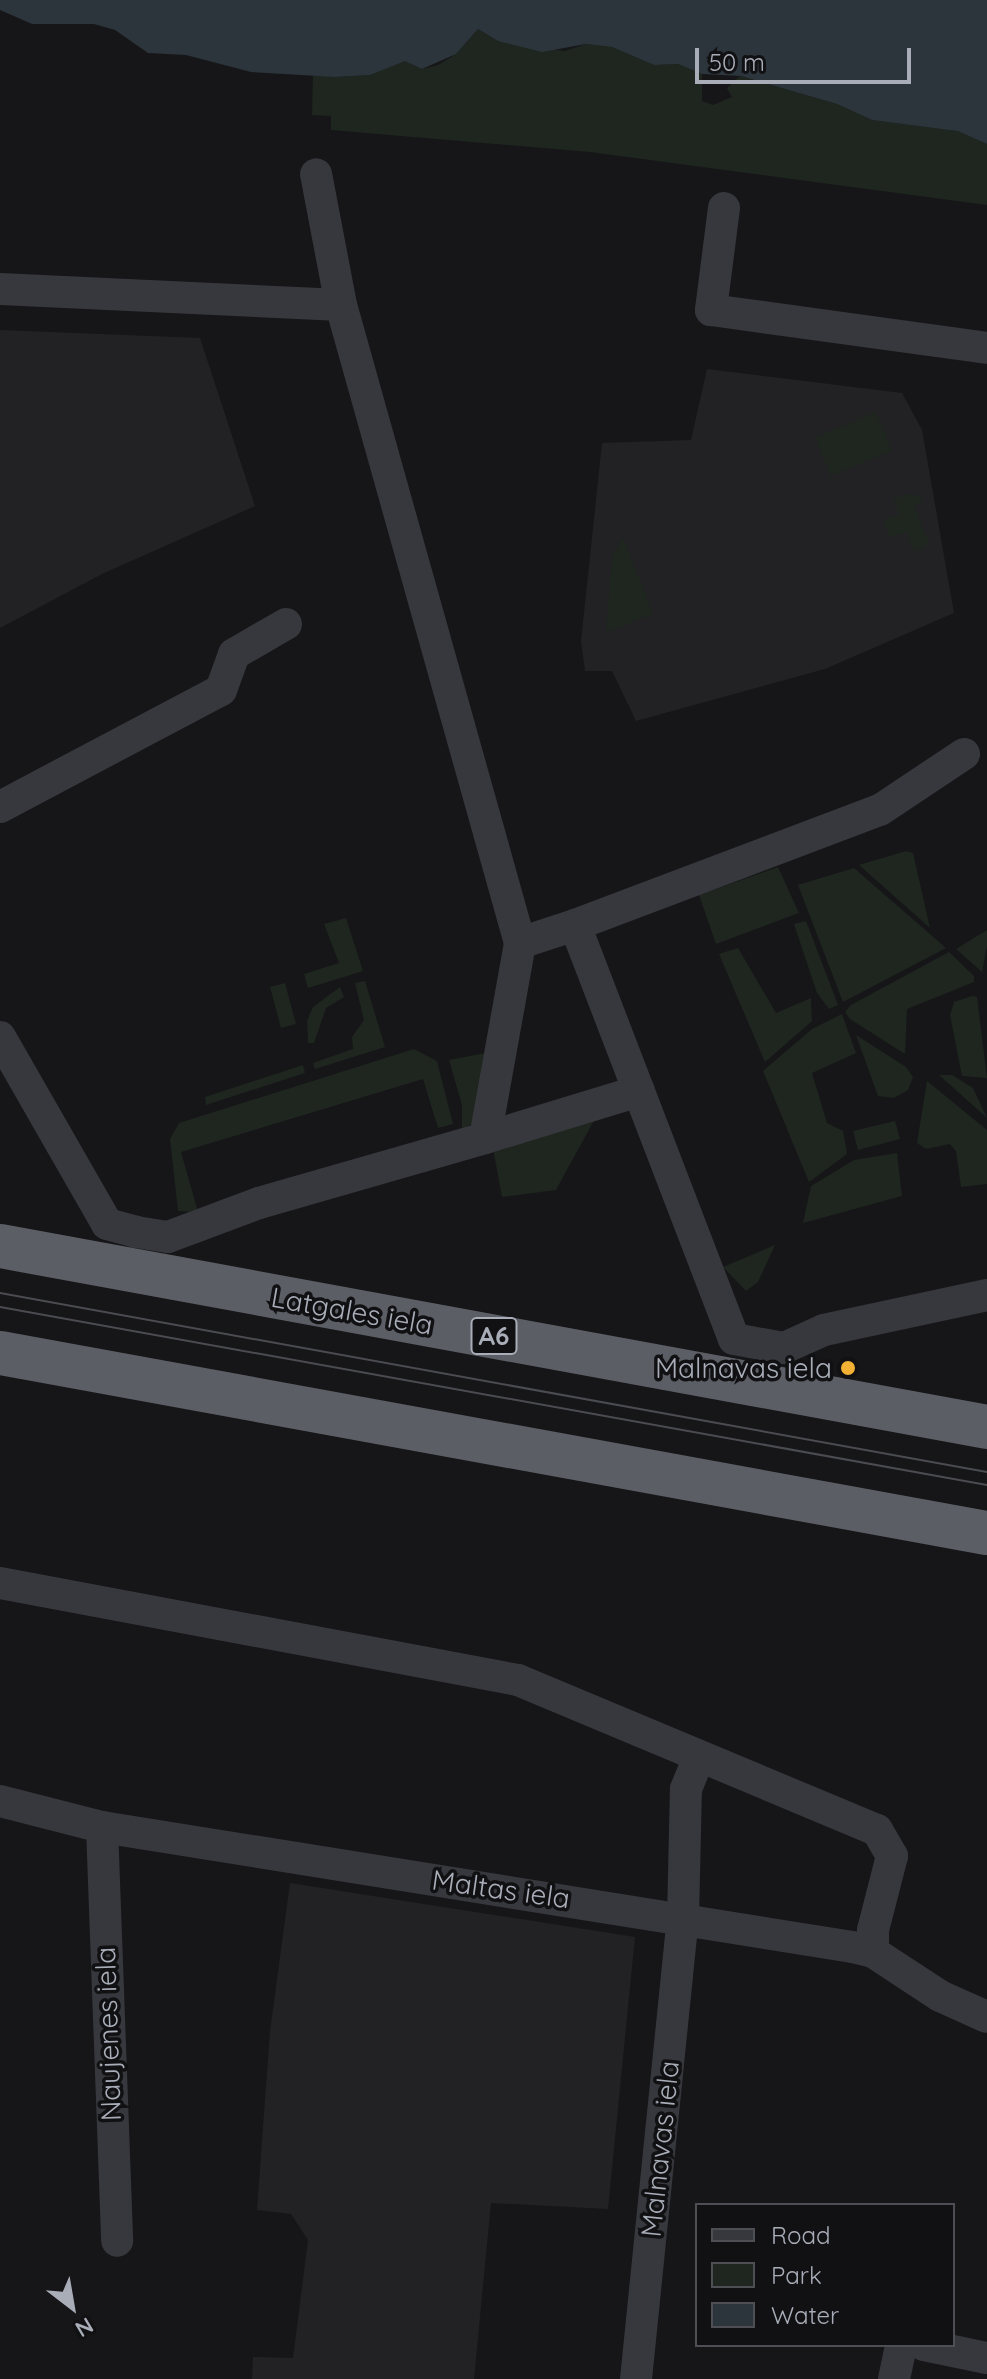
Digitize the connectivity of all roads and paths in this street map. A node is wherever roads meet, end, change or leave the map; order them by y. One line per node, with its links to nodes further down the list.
1 (316, 174): 4 (street)
2 (724, 208): 5 (street)
3 (0, 289): 4 (street)
4 (341, 305): 10 (street)
5 (987, 348)
6 (286, 624): 8 (street)
7 (964, 754): 9 (street)
8 (0, 807)
9 (575, 925): 10 (street); 12 (street)
10 (520, 943): 13 (street)
11 (0, 1037): 15 (street)
12 (639, 1091): 13 (street); 18 (street)
13 (485, 1138): 15 (street)
14 (0, 1246): 15 (highway, Latgales iela / A6)
15 (132, 1250): 18 (highway, Latgales iela / A6)
16 (987, 1295): 18 (street)
17 (0, 1353): 20 (highway)
18 (756, 1364): 19 (highway, Latgales iela / A6)
19 (987, 1427)
20 (987, 1533)
21 (0, 1583): 22 (street)
22 (698, 1759): 25 (street, Malnavas iela); 26 (street)
23 (0, 1801): 24 (street, Maltas iela)
24 (102, 1827): 25 (street, Maltas iela); 28 (street, Naujenes iela)
25 (683, 1919): 26 (street, Maltas iela); 32 (street, Malnavas iela)
26 (873, 1952): 27 (street, Maltas iela)
27 (987, 2017)
28 (117, 2241)
29 (901, 2347): 33 (street)
30 (934, 2347): 31 (street)
31 (987, 2358)
32 (636, 2379)
33 (894, 2379)

